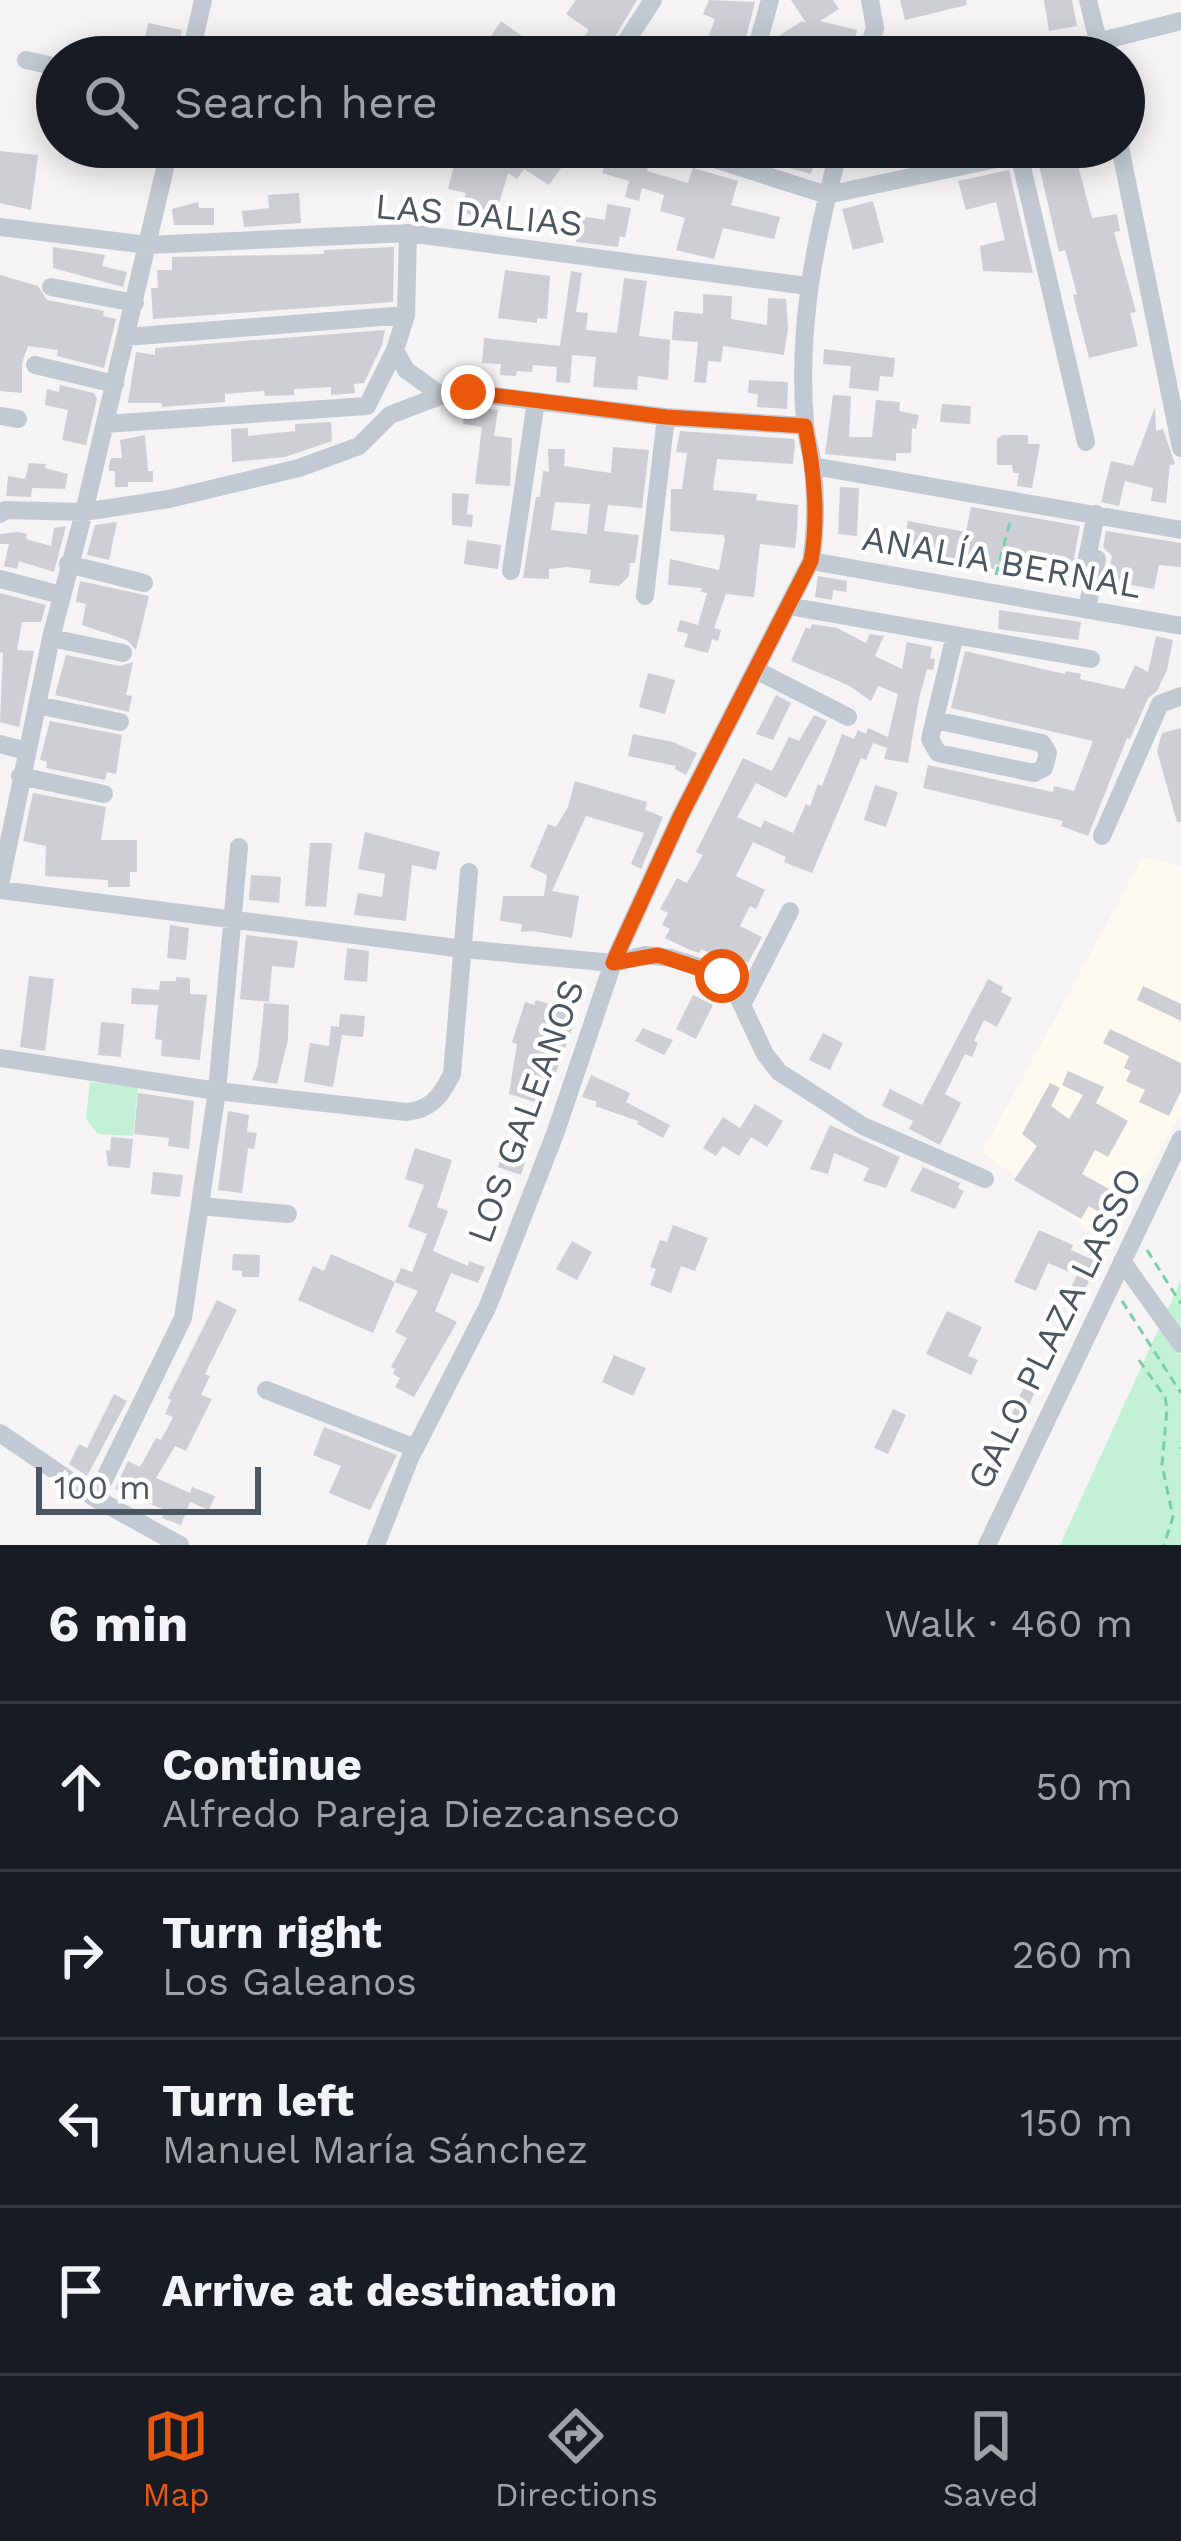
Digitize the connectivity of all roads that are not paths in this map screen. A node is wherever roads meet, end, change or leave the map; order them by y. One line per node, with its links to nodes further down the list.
1 (202, 0): 7 (street)
2 (653, 0): 8 (street)
3 (770, 0): 9 (street)
4 (870, 0): 10 (street)
5 (1088, 0): 11 (street)
6 (1181, 21): 12 (street)
7 (194, 36)
8 (630, 36)
9 (760, 36)
10 (873, 36)
11 (1097, 36)
12 (1140, 36)
13 (26, 60): 14 (street)
14 (36, 62)
15 (165, 168): 24 (street)
16 (761, 168): 21 (street)
17 (835, 168): 21 (street, LOS GALEANOS)
18 (953, 168): 21 (street)
19 (1022, 168): 40 (street)
20 (1124, 168): 41 (street)
21 (827, 195): 26 (street, LOS GALEANOS)
22 (0, 227): 24 (street, LAS DALIAS)
23 (408, 233): 24 (street, LAS DALIAS); 26 (street, LAS DALIAS); 28 (street)
24 (148, 245): 27 (street)
25 (51, 286): 27 (street)
26 (807, 286): 39 (street, LOS GALEANOS)
27 (135, 303): 29 (street)
28 (406, 315): 29 (street); 30 (street)
29 (126, 337): 32 (street)
30 (395, 350): 33 (street); 35 (street)
31 (34, 365): 32 (street)
32 (116, 384): 38 (street)
33 (441, 395): 34 (street); 36 (street)
34 (536, 401): 37 (street); 49 (street)
35 (367, 406): 36 (street); 38 (street)
36 (390, 416): 44 (street)
37 (666, 417): 39 (street); 53 (street)
38 (105, 424): 44 (street)
39 (805, 426): 42 (street, LOS GALEANOS)
40 (1086, 442)
41 (1181, 444)
42 (813, 466): 45 (street); 47 (street, LOS GALEANOS)
43 (2, 511): 44 (street)
44 (84, 512): 48 (street)
45 (1096, 514): 46 (street); 55 (street)
46 (1181, 530)
47 (811, 561): 54 (street, LOS GALEANOS); 55 (street, ANALÍA BERNAL)
48 (68, 564): 51 (street); 52 (street)
49 (511, 571)
50 (0, 579): 52 (street)
51 (143, 583)
52 (61, 595): 58 (street)
53 (645, 596)
54 (788, 606): 57 (street); 61 (street, LOS GALEANOS)
55 (1088, 609): 56 (street, ANALÍA BERNAL)
56 (1181, 626)
57 (955, 635): 60 (street); 65 (street)
58 (51, 638): 59 (street); 63 (street)
59 (123, 652)
60 (1091, 659)
61 (756, 670): 64 (street); 79 (street, LOS GALEANOS)
62 (1181, 696): 72 (street)
63 (37, 705): 66 (street); 68 (street)
64 (848, 717)
65 (935, 720): 65 (street)
66 (120, 722)
67 (0, 744): 68 (street)
68 (26, 751): 69 (street)
69 (20, 776): 70 (street); 71 (street)
70 (104, 794)
71 (5, 818): 75 (street)
72 (1102, 836)
73 (239, 847): 77 (street)
74 (469, 872): 78 (street)
75 (0, 887): 77 (street)
76 (790, 911): 80 (street)
77 (231, 916): 78 (street); 82 (street)
78 (464, 949): 79 (street); 82 (street)
79 (613, 963): 80 (street); 91 (street, LOS GALEANOS)
80 (742, 1003): 84 (street)
81 (0, 1058): 82 (street)
82 (218, 1090): 85 (street)
83 (1181, 1139): 87 (street, GALO PLAZA LASSO)
84 (985, 1179)
85 (200, 1206): 86 (street); 92 (street)
86 (288, 1214)
87 (1122, 1261): 88 (street); 95 (street, GALO PLAZA LASSO)
88 (1181, 1344)
89 (266, 1390): 91 (street)
90 (0, 1433): 92 (street)
91 (415, 1448): 94 (street, LOS GALEANOS)
92 (95, 1498): 93 (street)
93 (180, 1545)
94 (376, 1545)
95 (987, 1545)

